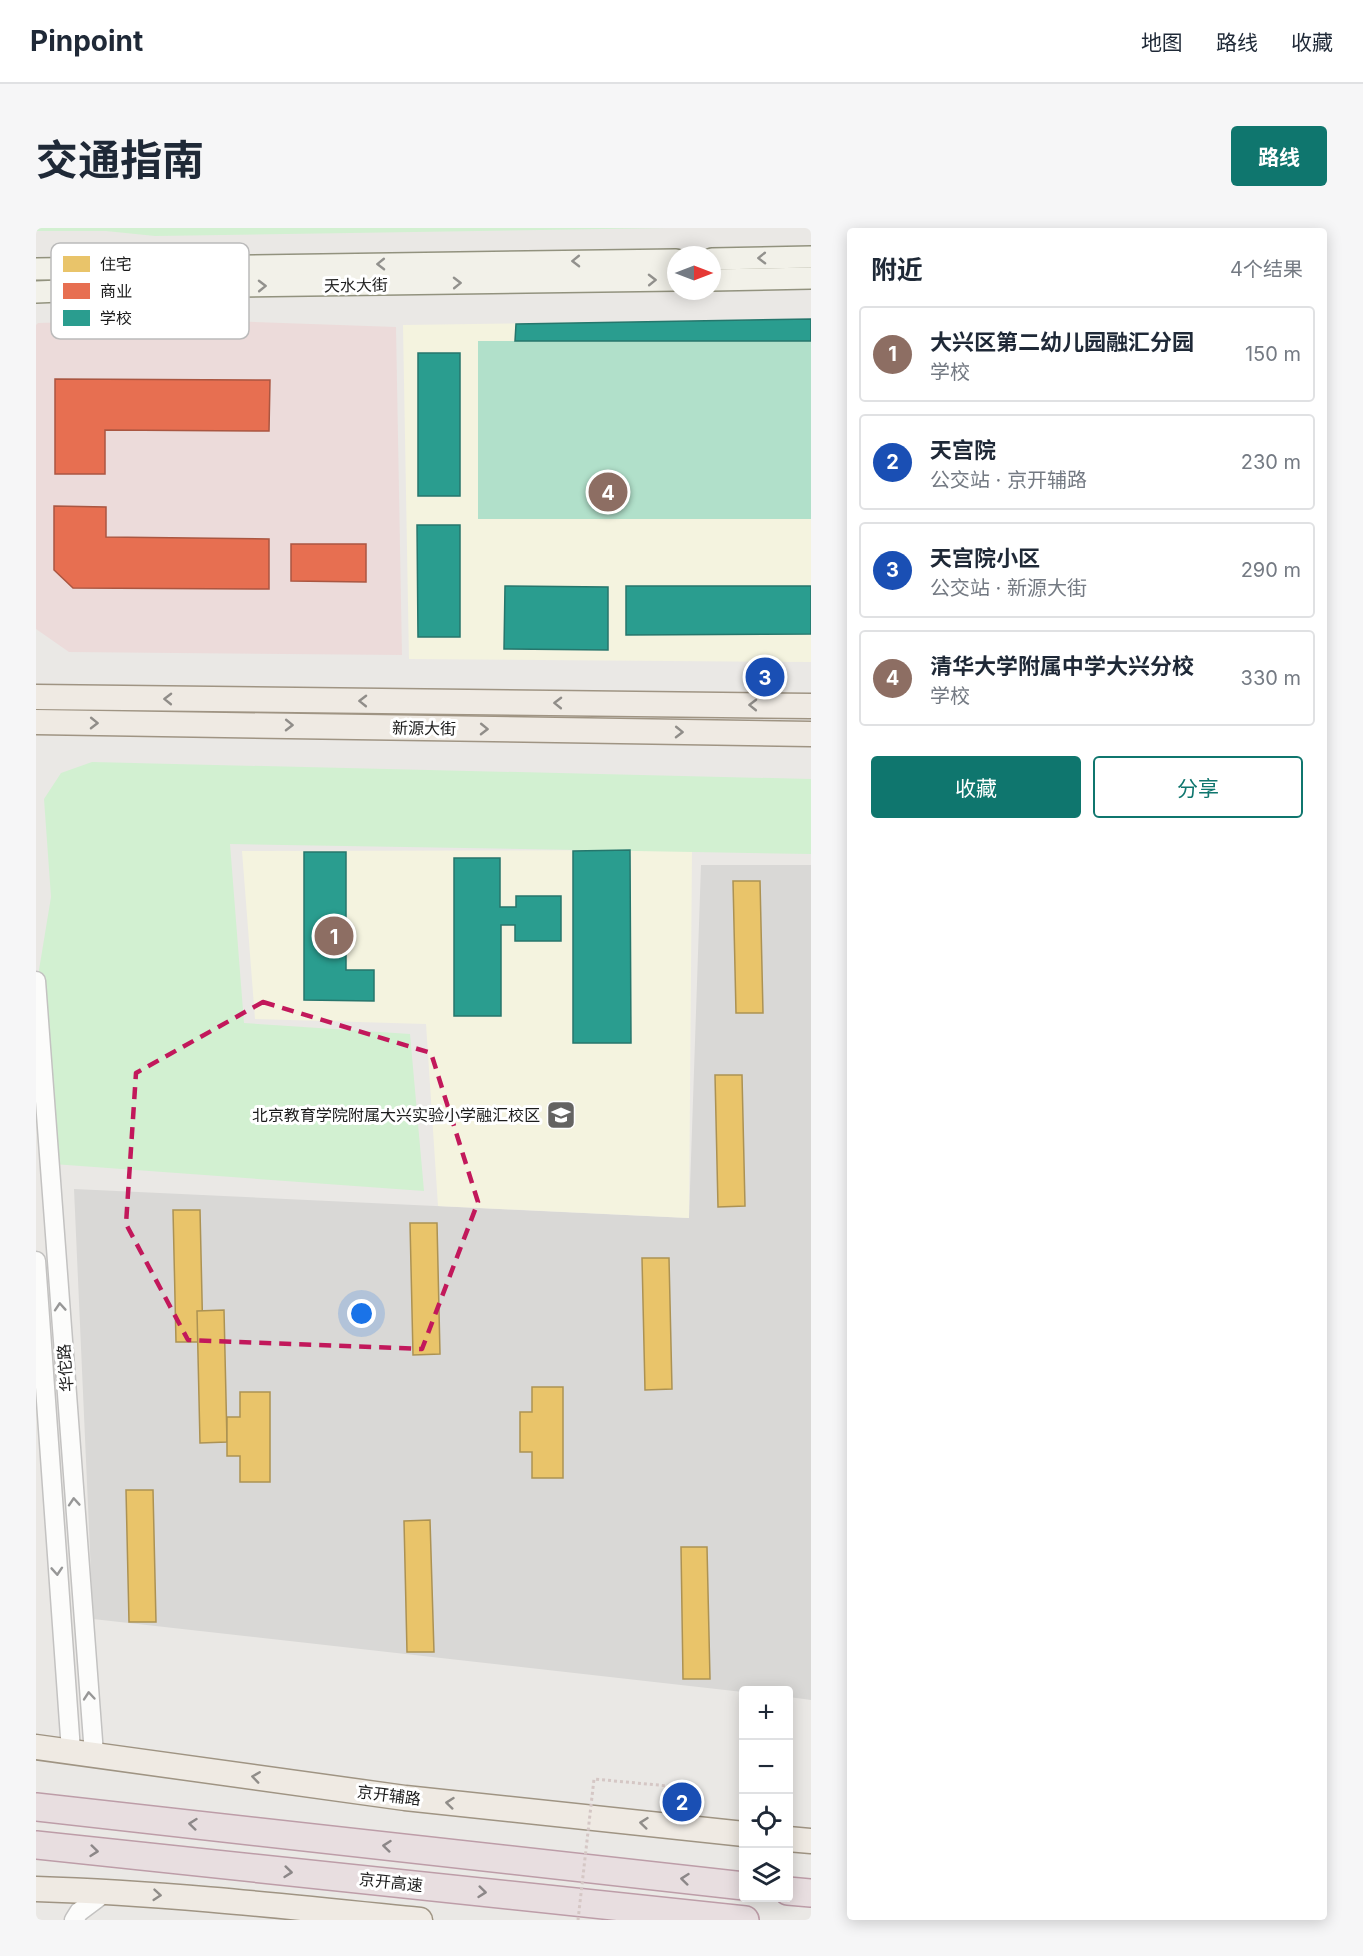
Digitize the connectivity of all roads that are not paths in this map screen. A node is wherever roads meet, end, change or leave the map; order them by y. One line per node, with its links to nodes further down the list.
1 (811, 257): 2 (main road, one-way to 2)
2 (721, 259)
3 (667, 260): 4 (main road, 天水大街, one-way to 4)
4 (249, 266)
5 (36, 269): 6 (main road, 天水大街, one-way to 5)
6 (51, 269)
7 (811, 278): 9 (main road)
8 (667, 280): 10 (main road, 天水大街, one-way to 8)
9 (721, 280)
10 (249, 286)
11 (51, 291): 12 (main road, 天水大街, one-way to 11)
12 (36, 292)
13 (36, 697): 14 (main road, 新源大街, one-way to 13)
14 (811, 706)
15 (36, 722): 16 (main road, 新源大街, one-way to 16)
16 (811, 734)
17 (36, 981): 20 (street, 华佗路, one-way to 17)
18 (36, 1261): 20 (street, 华佗路, one-way to 20)
19 (36, 1746): 20 (main road, 京开辅路)
20 (82, 1753): 22 (main road, 京开辅路, one-way to 20)
21 (36, 1807): 26 (highway, one-way to 21)
22 (739, 1833)
23 (793, 1839): 24 (main road)
24 (811, 1841)
25 (36, 1845): 33 (highway, 京开高速, one-way to 33)
26 (739, 1885)
27 (36, 1889): 28 (main road)
28 (106, 1891): 31 (street); 32 (main road, one-way to 32)
29 (793, 1891): 30 (highway)
30 (811, 1893)
31 (74, 1920)
32 (420, 1920)
33 (745, 1920)

